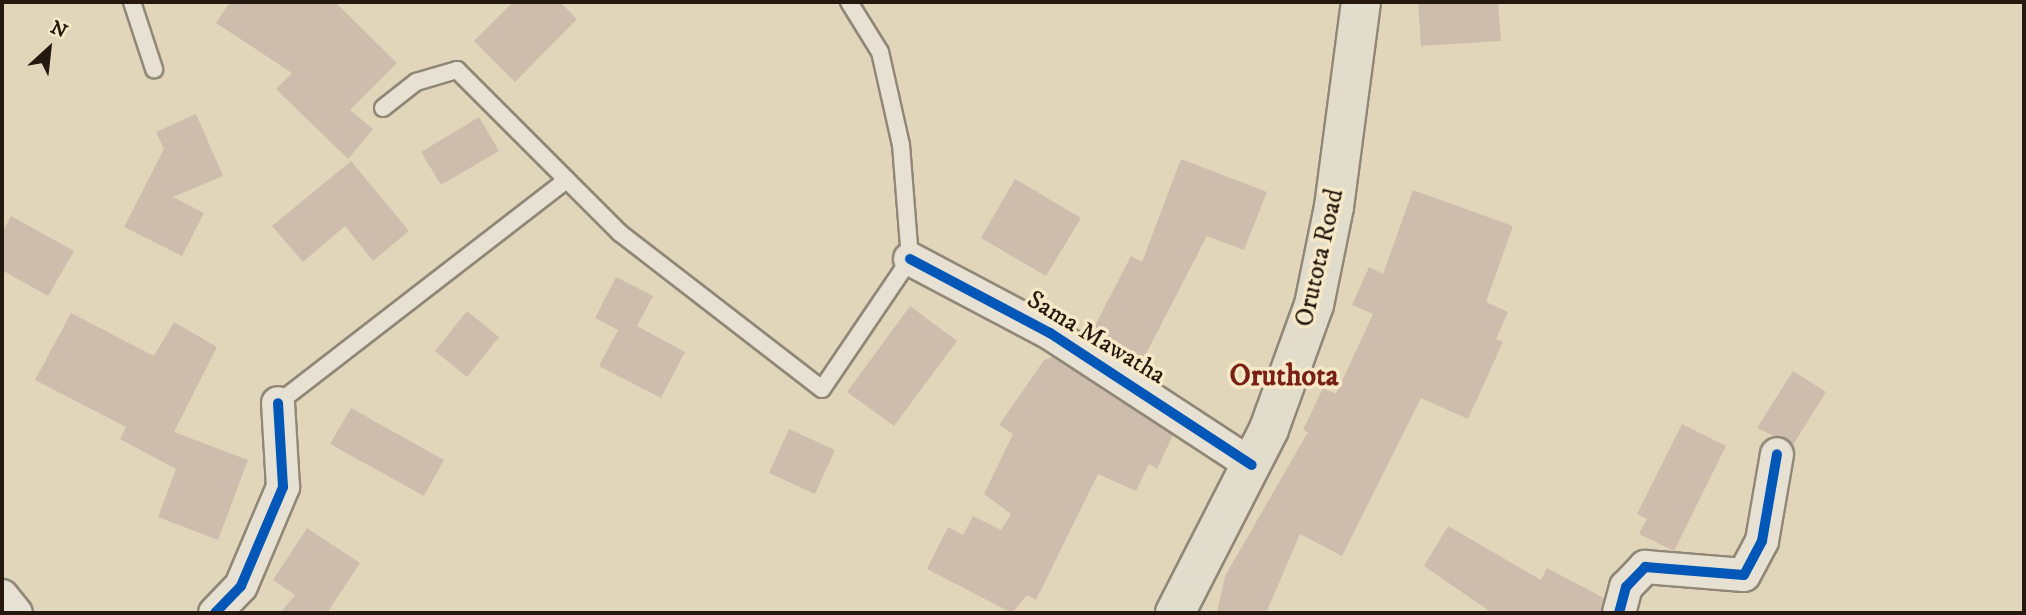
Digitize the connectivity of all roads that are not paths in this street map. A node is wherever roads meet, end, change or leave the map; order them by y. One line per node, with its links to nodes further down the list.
1 (132, 2): 4 (lane)
2 (849, 2): 7 (lane)
3 (1361, 2): 10 (main road, Orutota Road)
4 (154, 69)
5 (383, 108): 6 (lane)
6 (567, 180): 7 (lane); 8 (lane)
7 (911, 259): 10 (street, Sama Mawatha)
8 (278, 403): 13 (street)
9 (1777, 454): 15 (street)
10 (1252, 465): 14 (main road, Orutota Road)
11 (2, 596): 12 (street)
12 (16, 613)
13 (215, 613)
14 (1175, 613)
15 (1619, 613)

